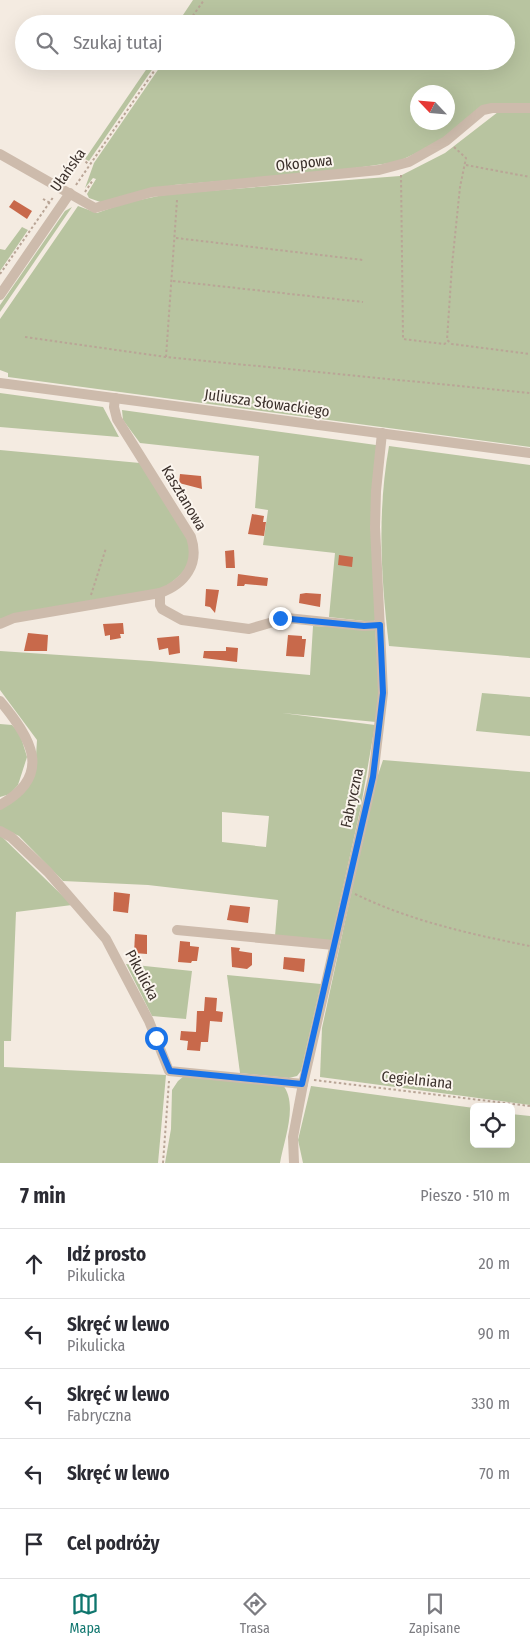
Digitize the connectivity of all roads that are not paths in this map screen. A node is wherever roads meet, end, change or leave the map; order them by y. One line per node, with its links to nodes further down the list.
1 (530, 108): 3 (street, Okopowa)
2 (0, 154): 3 (street, Okopowa)
3 (70, 193): 4 (street, Ułańska)
4 (0, 295)
5 (0, 383): 6 (street, Juliusza Słowackiego)
6 (115, 398): 7 (street, Juliusza Słowackiego); 9 (street, Kasztanowa)
7 (382, 433): 8 (street, Juliusza Słowackiego); 11 (street, Fabryczna)
8 (530, 453)
9 (160, 593): 10 (street, Kasztanowa); 11 (street)
10 (0, 624)
11 (380, 625): 16 (street, Fabryczna)
12 (0, 701): 13 (street)
13 (0, 805)
14 (0, 831): 17 (street, Pikulicka)
15 (177, 930): 16 (street)
16 (334, 945): 17 (street, Fabryczna)
17 (302, 1084): 18 (street, Fabryczna)
18 (294, 1163)

